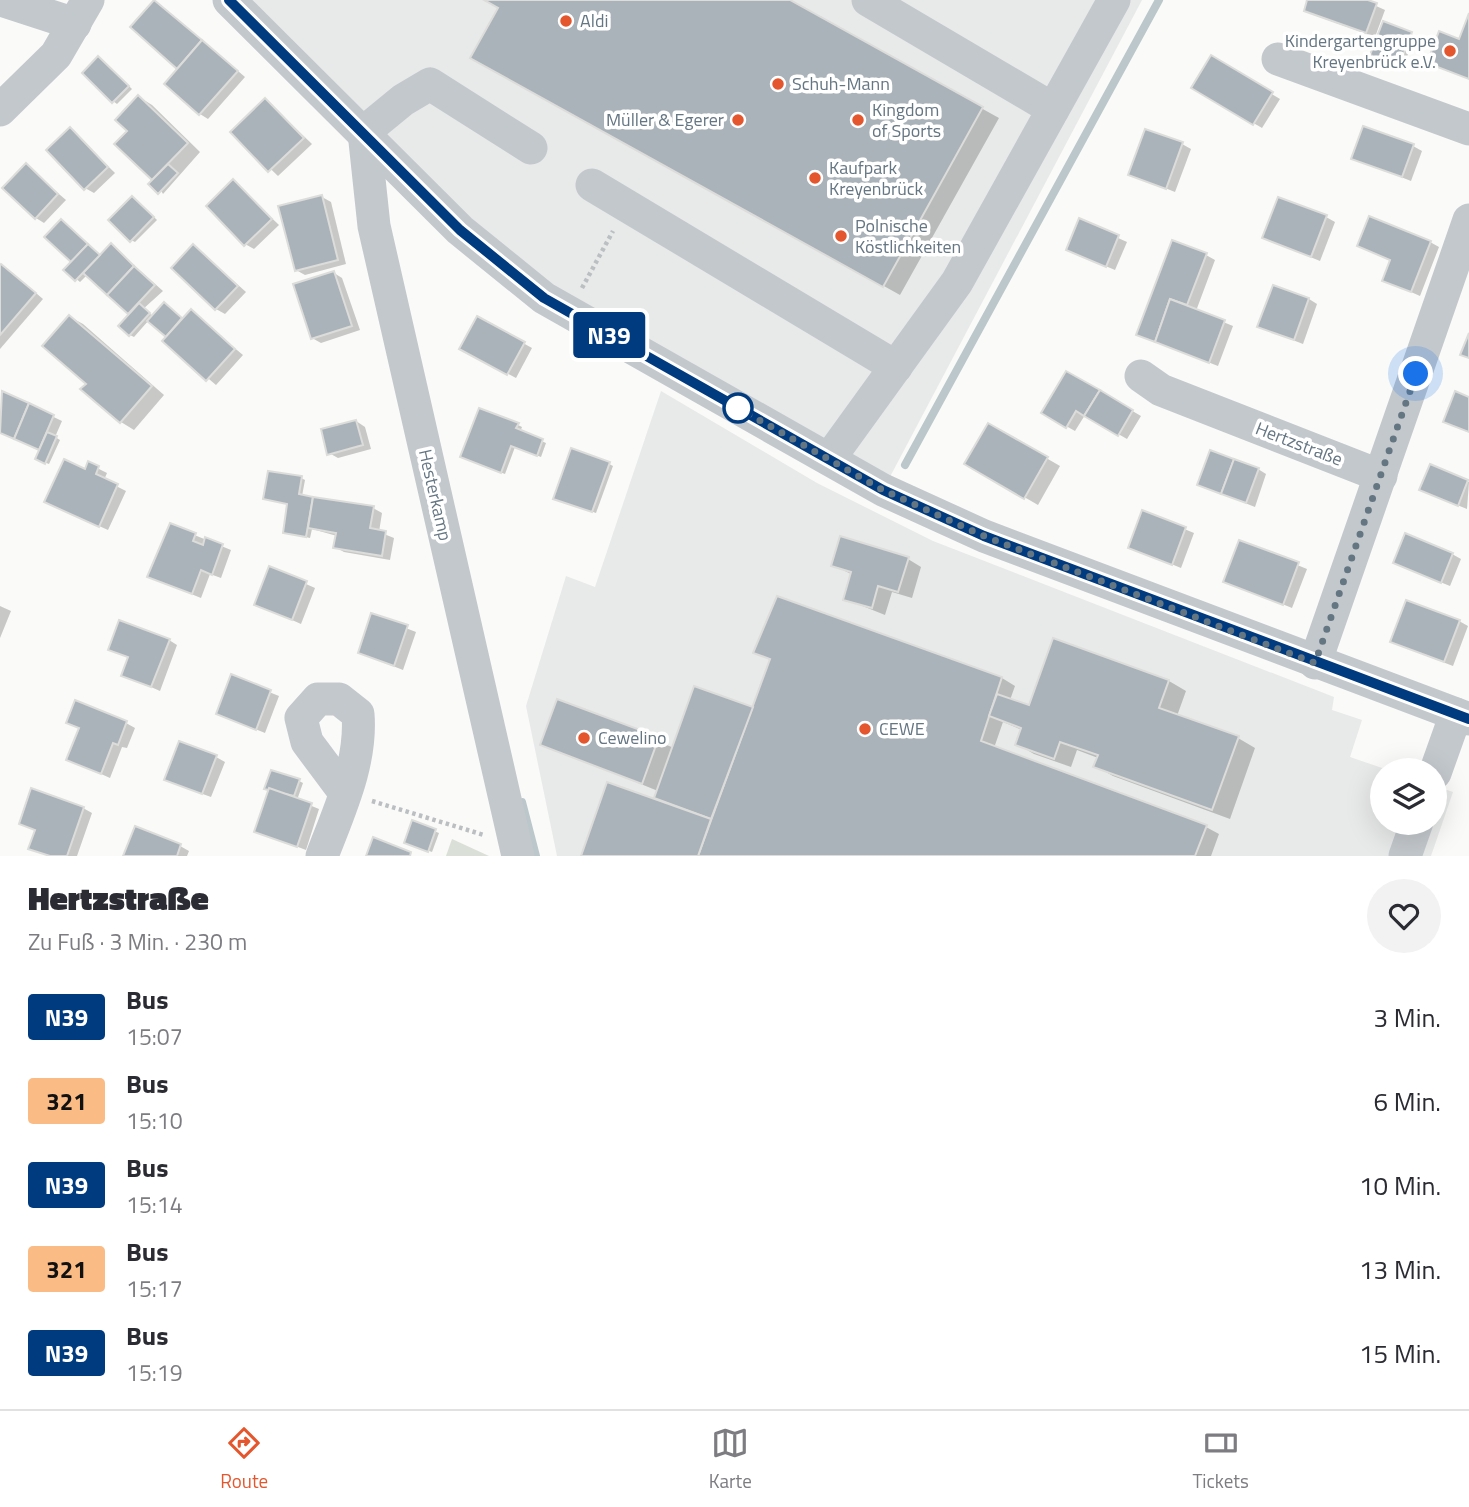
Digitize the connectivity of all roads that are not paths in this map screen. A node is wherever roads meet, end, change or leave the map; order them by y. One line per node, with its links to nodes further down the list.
1 (1, 0): 5 (street)
2 (229, 0): 10 (street)
3 (868, 0): 7 (street)
4 (1114, 0): 7 (street)
5 (82, 12): 8 (street)
6 (1278, 59): 9 (street)
7 (1053, 109): 14 (street)
8 (0, 110)
9 (1469, 129)
10 (365, 132): 11 (street); 16 (street); 23 (street, Hesterkamp)
11 (531, 148)
12 (592, 185): 14 (street)
13 (1469, 220): 17 (street)
14 (896, 367): 16 (street)
15 (1141, 376): 17 (street, Hertzstraße)
16 (829, 459): 18 (street)
17 (1381, 476): 18 (street)
18 (1315, 663): 19 (street)
19 (1462, 717): 20 (street)
20 (1442, 758)
21 (345, 793): 24 (street)
22 (1412, 835): 25 (street)
23 (517, 851)
24 (321, 856)
25 (1405, 856)

